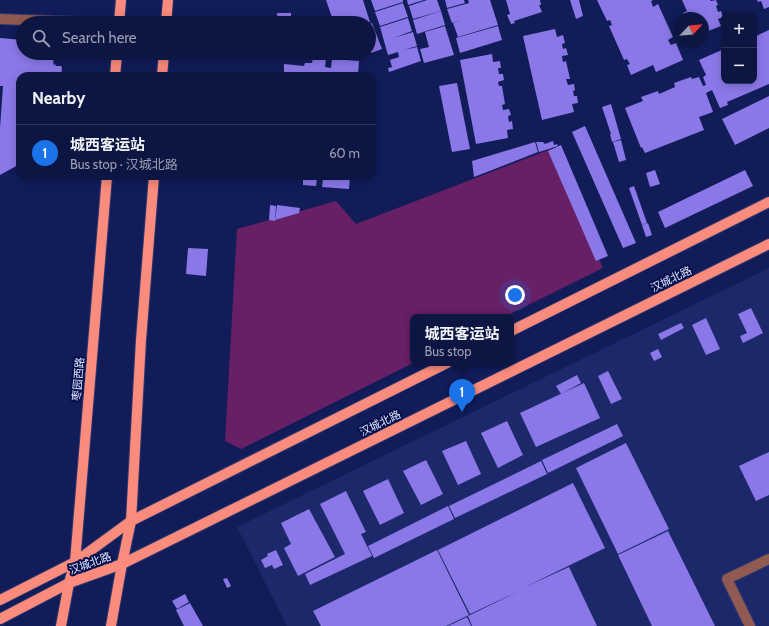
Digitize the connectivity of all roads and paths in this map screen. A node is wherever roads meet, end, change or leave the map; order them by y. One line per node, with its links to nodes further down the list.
1 (121, 0): 3 (main road)
2 (168, 0): 4 (main road)
3 (120, 16)
4 (167, 16)
5 (0, 19): 6 (street)
6 (16, 20)
7 (116, 60): 9 (main road)
8 (163, 60): 10 (main road)
9 (115, 72)
10 (162, 72)
11 (107, 180): 19 (main road, 枣园西路)
12 (154, 180): 17 (main road)
13 (769, 202): 15 (main road)
14 (769, 244): 20 (main road, 汉城北路)
15 (514, 330)
16 (441, 366): 17 (main road, 汉城北路)
17 (131, 521): 19 (main road, 汉城北路); 20 (main road)
18 (769, 559): 26 (street)
19 (75, 562): 21 (main road, 枣园西路); 22 (main road, 汉城北路)
20 (122, 564): 21 (main road, 汉城北路); 25 (main road)
21 (69, 583): 23 (main road, 汉城北路); 24 (main road, 枣园西路)
22 (0, 600)
23 (0, 618)
24 (61, 626)
25 (111, 626)
26 (750, 626)

